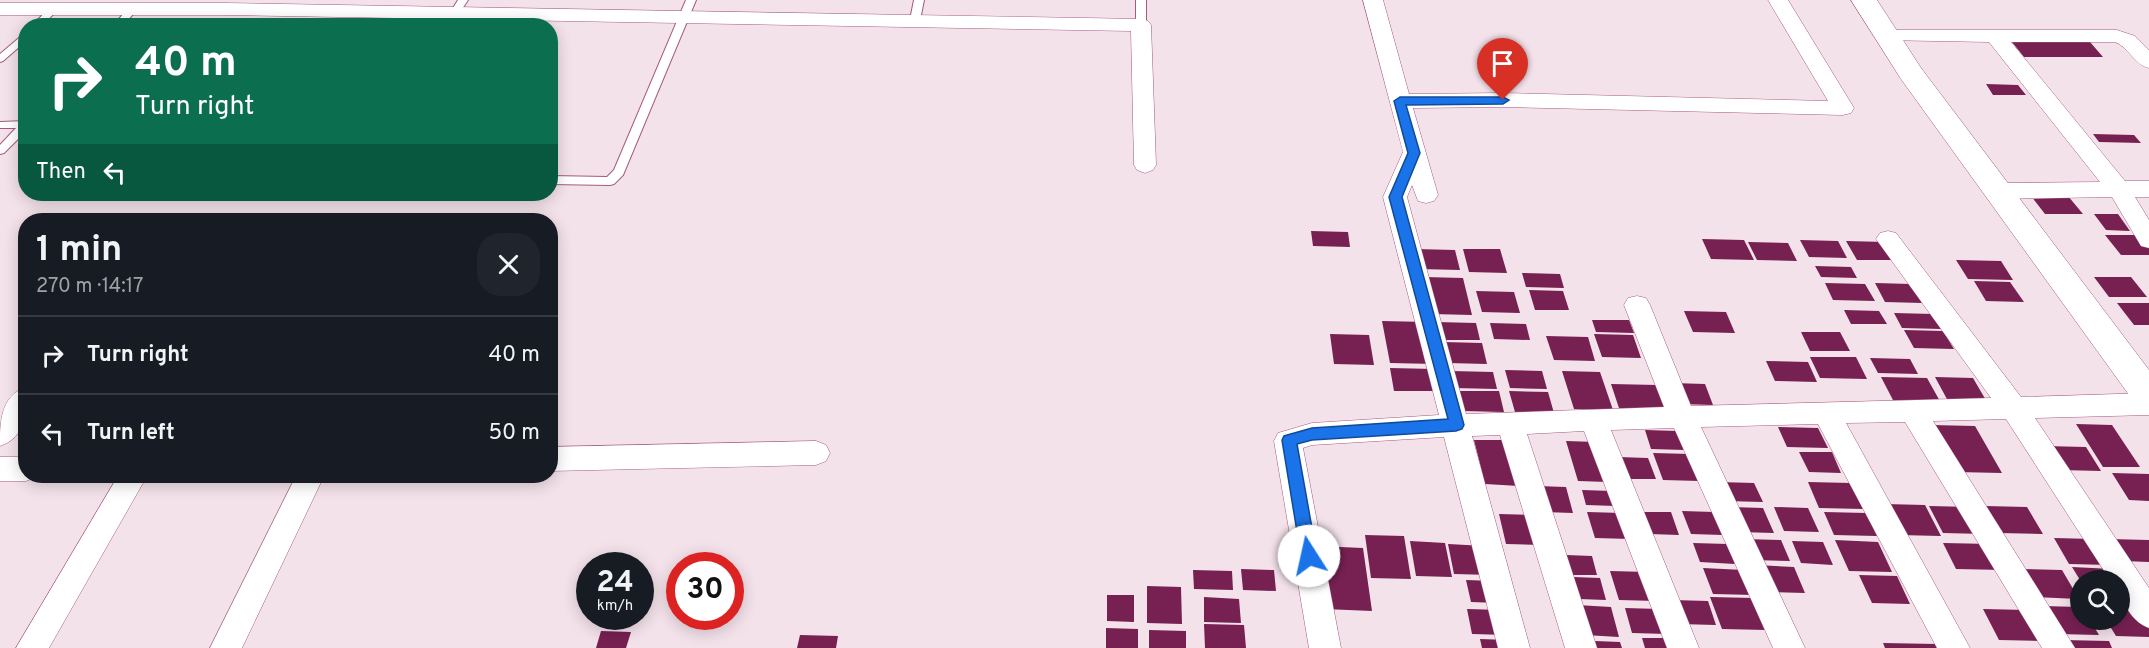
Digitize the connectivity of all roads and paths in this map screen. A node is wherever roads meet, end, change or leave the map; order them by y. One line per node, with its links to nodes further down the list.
1 (919, 0): 14 (lane)
2 (1141, 0): 15 (lane)
3 (1373, 0): 21 (street)
4 (1778, 0): 21 (street)
5 (1864, 0): 16 (street)
6 (229, 4): 7 (street); 9 (street)
7 (459, 7): 10 (street)
8 (54, 8): 9 (street); 11 (street); 12 (lane)
9 (133, 8): 13 (lane)
10 (688, 8): 14 (street); 28 (lane)
11 (0, 9)
12 (44, 18)
13 (124, 18)
14 (915, 20): 15 (street)
15 (1141, 25): 27 (street)
16 (1888, 36): 17 (street); 30 (street)
17 (1995, 36): 20 (street); 31 (street)
18 (18, 42): 19 (lane)
19 (0, 59)
20 (2149, 62)
21 (1400, 101): 26 (street)
22 (0, 125): 23 (lane)
23 (18, 125)
24 (18, 132): 25 (lane)
25 (0, 151)
26 (1414, 153): 32 (street); 45 (street)
27 (1145, 165)
28 (558, 180)
29 (2149, 189): 31 (street)
30 (1996, 191): 31 (street); 36 (street)
31 (2120, 191): 34 (street)
32 (1425, 195)
33 (1888, 239): 38 (street)
34 (2149, 240)
35 (1637, 305): 42 (street)
36 (2149, 396)
37 (2149, 404): 38 (street)
38 (2014, 408): 40 (street); 53 (street)
39 (18, 410): 46 (street)
40 (1912, 410): 41 (street); 62 (street)
41 (1826, 413): 42 (street); 61 (street)
42 (1682, 417): 43 (street); 60 (street)
43 (1594, 421): 44 (street); 59 (street)
44 (1510, 423): 45 (street); 58 (street)
45 (1456, 425): 56 (street); 57 (street)
46 (0, 435)
47 (816, 453): 48 (street)
48 (558, 459)
49 (0, 469): 50 (street)
50 (18, 469)
51 (130, 483): 54 (street)
52 (307, 483): 55 (street)
53 (2149, 614)
54 (32, 648)
55 (226, 648)
56 (1325, 648)
57 (1514, 648)
58 (1581, 648)
59 (1683, 648)
60 (1789, 648)
61 (1954, 648)
62 (2059, 648)

